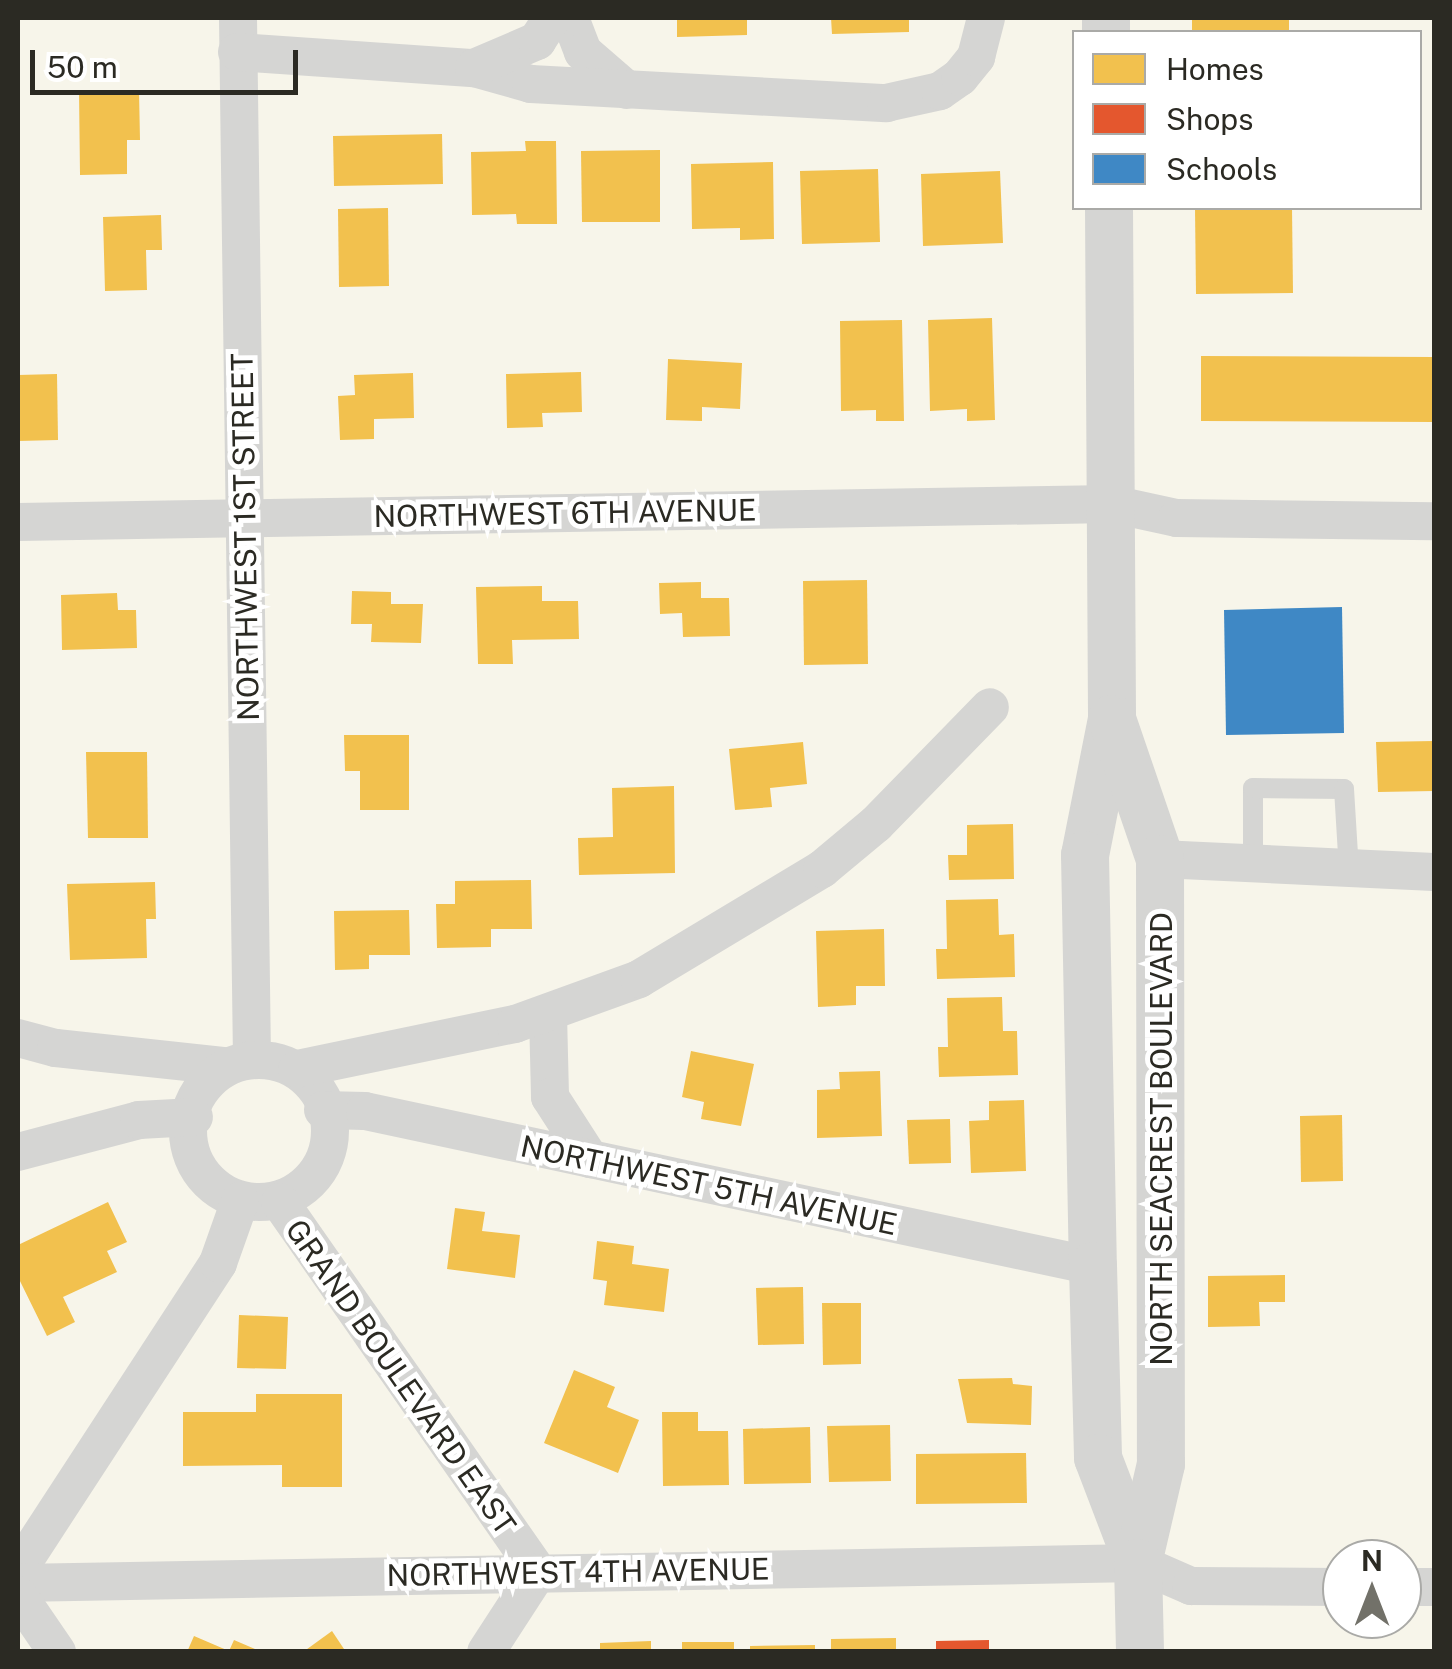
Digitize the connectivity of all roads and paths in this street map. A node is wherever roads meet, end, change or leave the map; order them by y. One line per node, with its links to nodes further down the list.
1 (552, 18): 5 (street)
2 (570, 18): 6 (street)
3 (986, 18): 6 (street)
4 (238, 34): 5 (street); 9 (street, NORTHWEST 1ST STREET)
5 (474, 68): 6 (street)
6 (626, 90)
7 (1108, 210): 8 (street, NORTH SEACREST BOULEVARD)
8 (1112, 504): 9 (street, NORTHWEST 6TH AVENUE); 10 (street, NORTHWEST 6TH AVENUE); 13 (street, NORTH SEACREST BOULEVARD)
9 (244, 518): 11 (street, NORTHWEST 6TH AVENUE); 20 (street, NORTHWEST 1ST STREET)
10 (1434, 520)
11 (18, 522)
12 (990, 706): 18 (street)
13 (1112, 719): 14 (street, NORTH SEACREST BOULEVARD); 28 (street, NORTH SEACREST BOULEVARD)
14 (1160, 859): 15 (street); 29 (street, NORTH SEACREST BOULEVARD)
15 (1253, 864): 16 (street); 16 (lane)
16 (1348, 870): 17 (street)
17 (1434, 872)
18 (548, 1014): 21 (street); 25 (street)
19 (18, 1038): 20 (street)
20 (239, 1060): 21 (street); 23 (street)
21 (297, 1068): 22 (street)
22 (324, 1110): 25 (street, NORTHWEST 5TH AVENUE); 27 (street)
23 (194, 1118): 24 (street); 26 (street)
24 (18, 1152)
25 (590, 1159): 28 (street, NORTHWEST 5TH AVENUE)
26 (240, 1202): 27 (street); 30 (street)
27 (280, 1202): 31 (street, GRAND BOULEVARD EAST)
28 (1093, 1266): 29 (street, NORTH SEACREST BOULEVARD)
29 (1138, 1564): 31 (street, NORTHWEST 4TH AVENUE); 33 (street); 37 (street, NORTH SEACREST BOULEVARD)
30 (18, 1570)
31 (538, 1572): 32 (street, NORTHWEST 4TH AVENUE); 36 (street)
32 (18, 1583)
33 (1322, 1587)
34 (18, 1595): 35 (street)
35 (57, 1652)
36 (486, 1652)
37 (1140, 1652)

